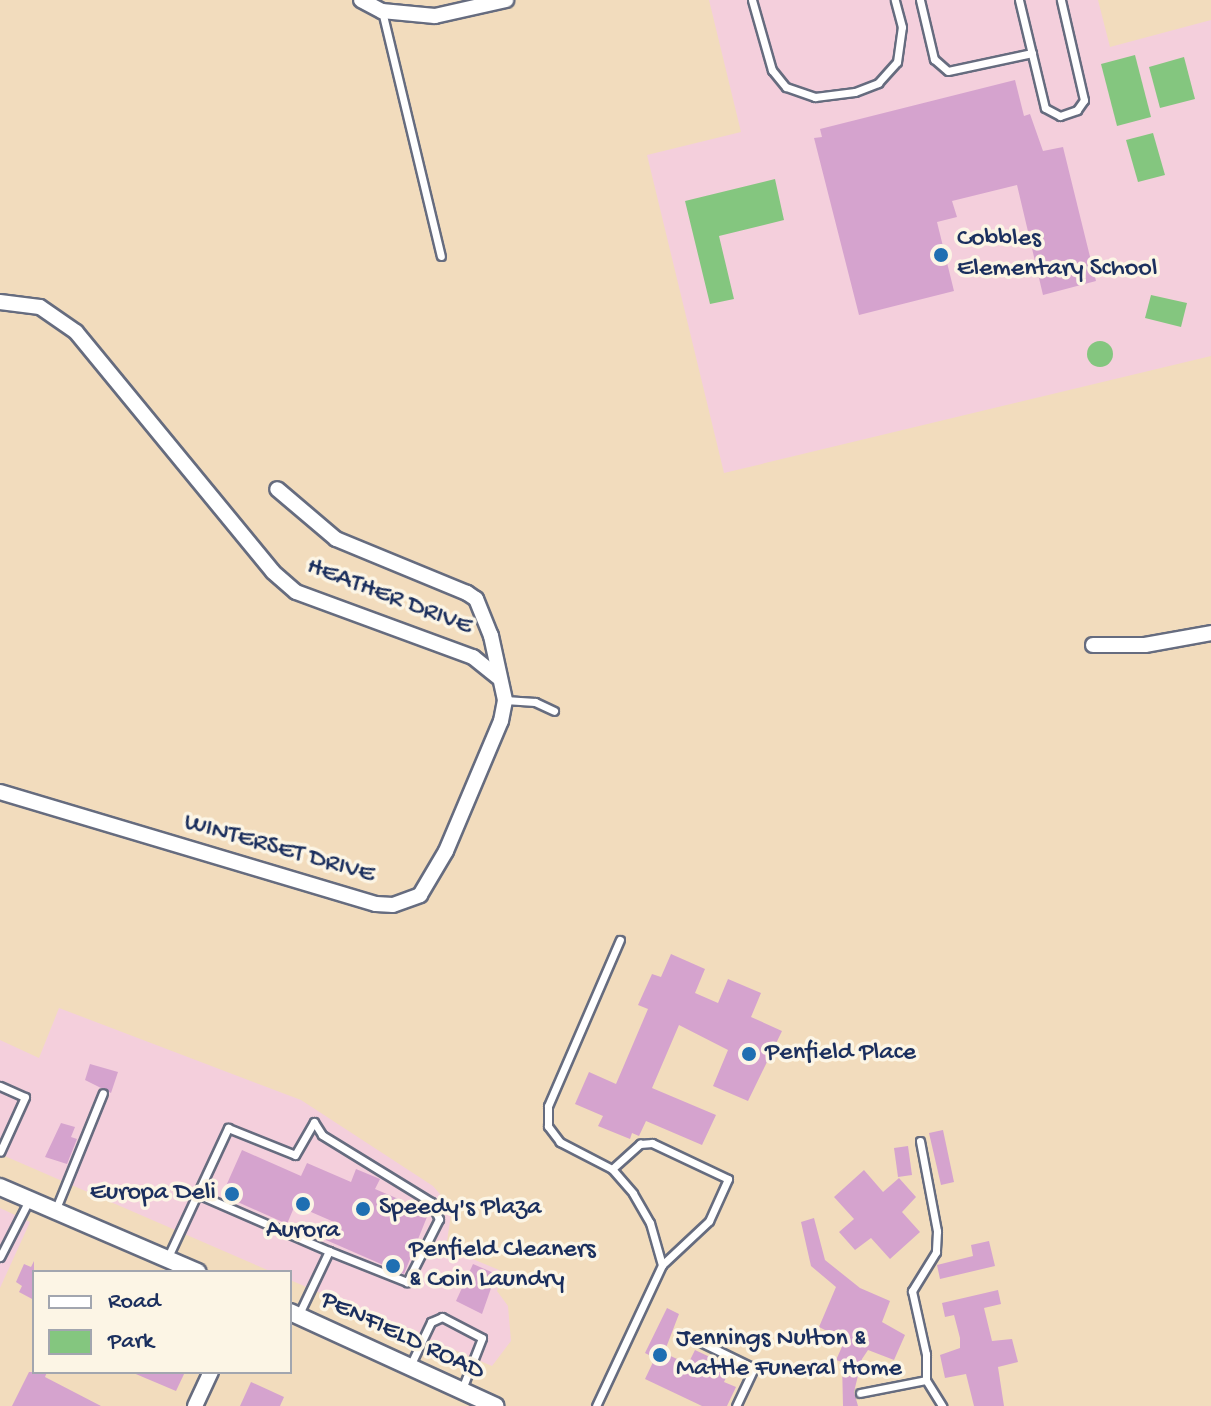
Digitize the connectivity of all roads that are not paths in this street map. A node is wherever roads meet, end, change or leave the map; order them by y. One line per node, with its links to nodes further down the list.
1 (361, 0): 8 (street)
2 (506, 0): 8 (street)
3 (752, 0): 4 (lane)
4 (895, 0)
5 (920, 0): 9 (lane)
6 (1019, 0): 9 (lane)
7 (1061, 0): 9 (lane)
8 (382, 11): 10 (lane)
9 (1032, 53)
10 (441, 256)
11 (0, 302): 15 (street, HEATHER DRIVE)
12 (277, 489): 15 (street, HEATHER DRIVE)
13 (1211, 633): 14 (street)
14 (1093, 645)
15 (504, 694): 16 (lane); 17 (street, WINTERSET DRIVE)
16 (554, 711)
17 (0, 792)
18 (620, 940): 23 (lane)
19 (0, 1086): 22 (lane)
20 (103, 1093): 27 (lane)
21 (920, 1141): 37 (lane)
22 (0, 1152)
23 (612, 1169): 31 (lane); 31 (lane)
24 (0, 1187): 26 (street)
25 (200, 1195): 28 (lane); 28 (lane); 30 (lane)
26 (29, 1200): 27 (street); 29 (lane)
27 (55, 1211): 30 (street)
28 (329, 1251): 33 (lane)
29 (1, 1253)
30 (167, 1259): 32 (street)
31 (662, 1265): 42 (lane)
32 (192, 1270)
33 (294, 1314): 35 (street, PENFIELD ROAD)
34 (684, 1334): 43 (lane)
35 (410, 1366): 38 (street, PENFIELD ROAD); 38 (lane)
36 (210, 1374): 40 (street)
37 (926, 1380): 39 (lane); 44 (lane)
38 (462, 1390): 41 (street, PENFIELD ROAD)
39 (860, 1393)
40 (195, 1406)
41 (495, 1406)
42 (596, 1406)
43 (736, 1406)
44 (942, 1406)

